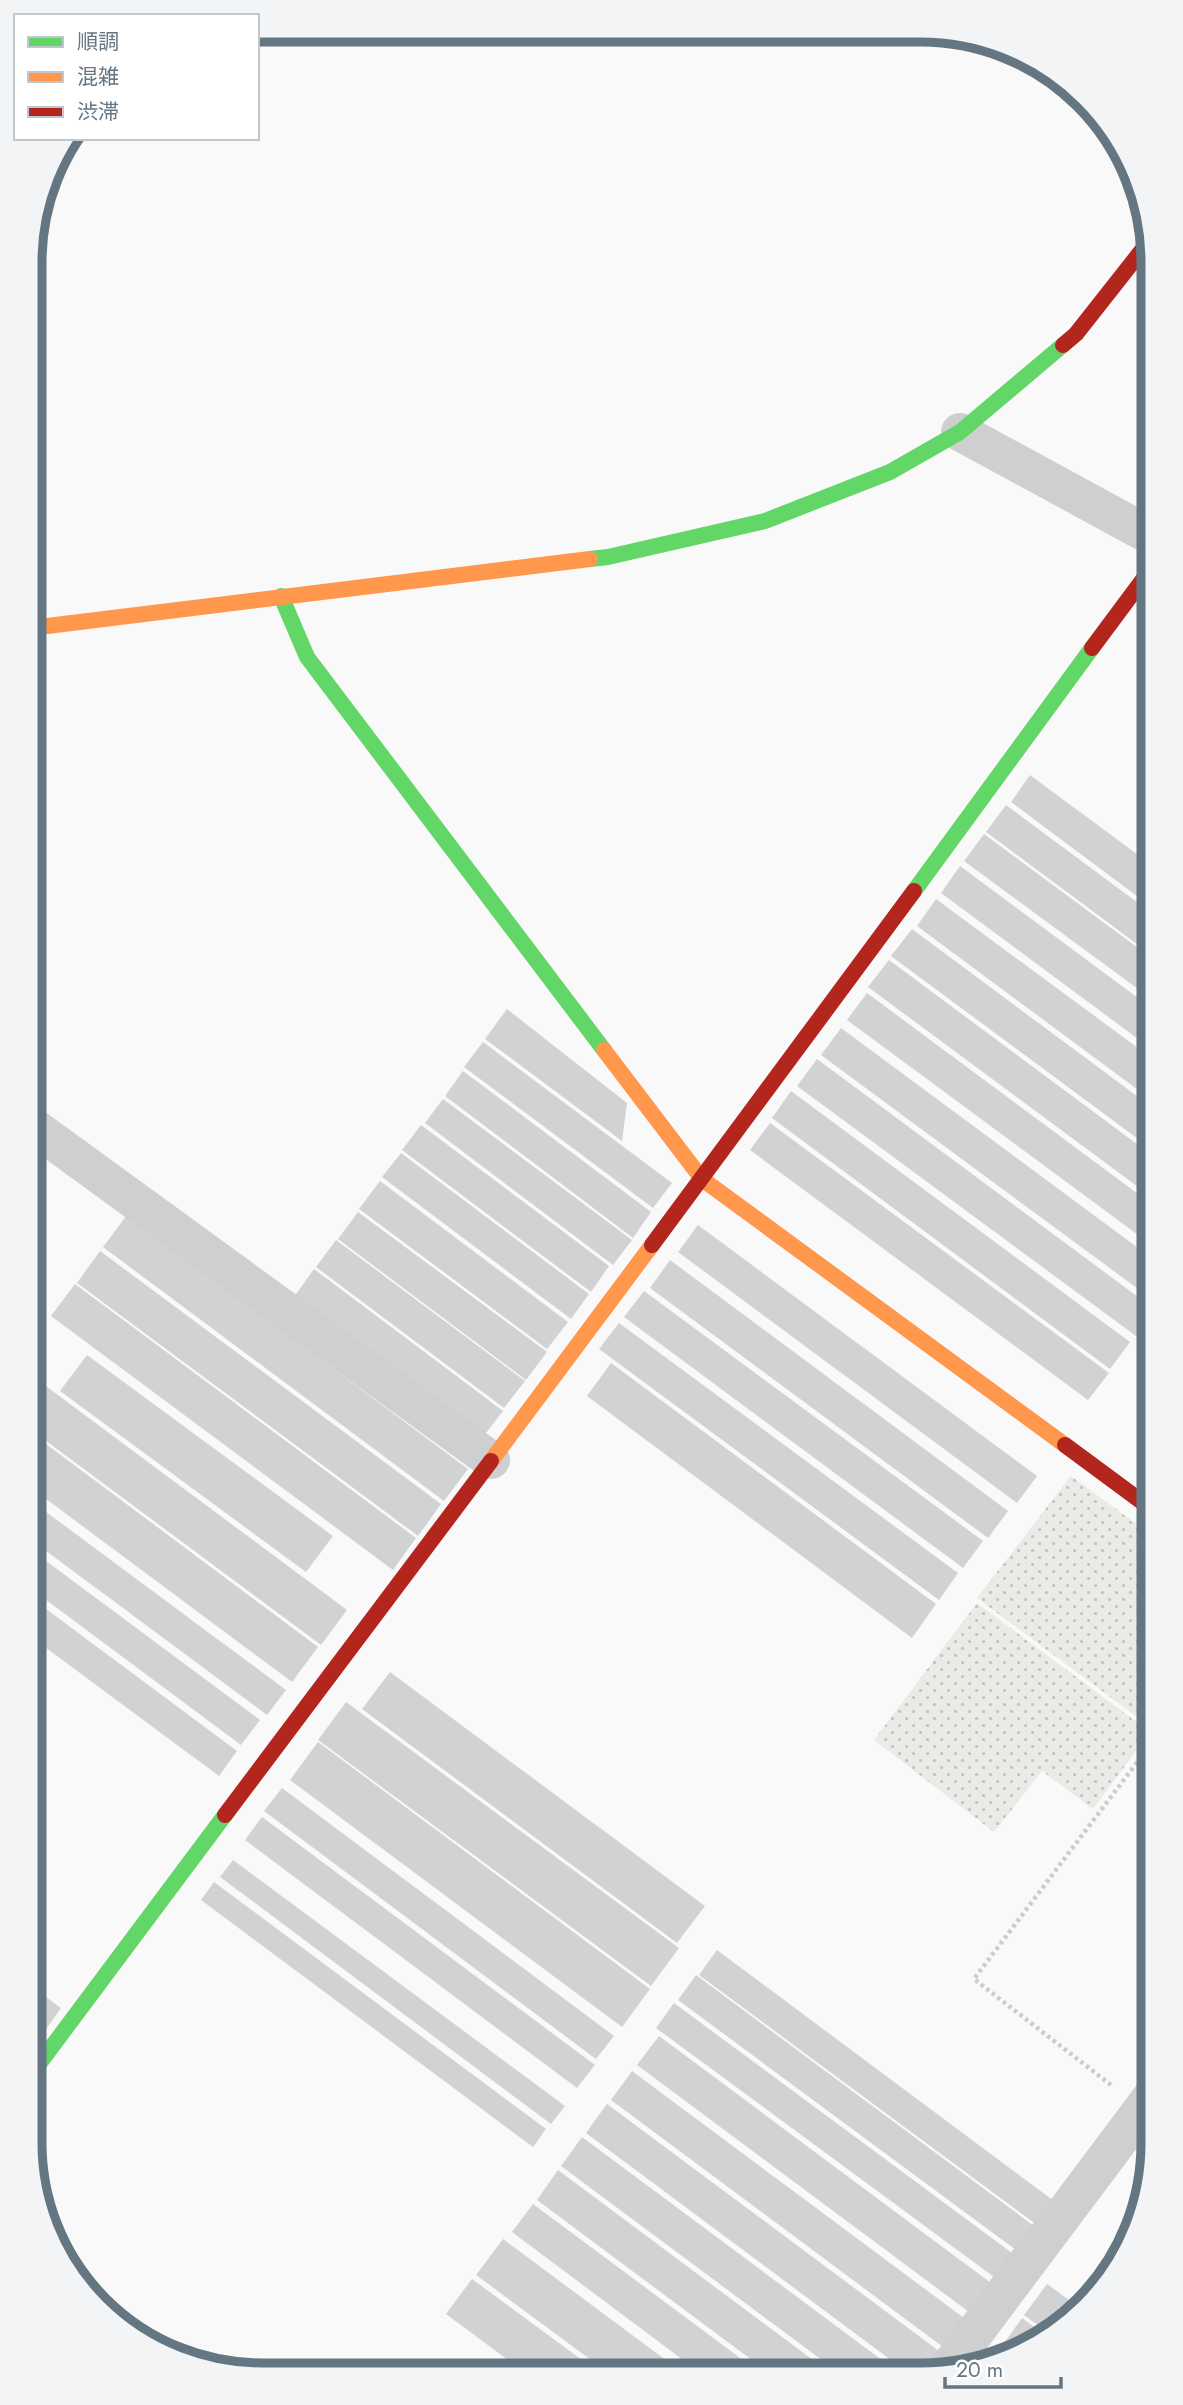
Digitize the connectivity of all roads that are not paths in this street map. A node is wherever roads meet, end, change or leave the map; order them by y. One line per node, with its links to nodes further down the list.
1 (1141, 251): 2 (street)
2 (960, 432): 3 (street); 5 (street)
3 (1141, 530)
4 (1141, 582): 8 (street)
5 (281, 596): 6 (street); 8 (street)
6 (42, 627)
7 (42, 1133): 9 (street)
8 (702, 1179): 9 (street); 10 (street)
9 (491, 1460): 11 (street)
10 (1141, 1501)
11 (42, 2060)
12 (1141, 2111): 13 (street)
13 (954, 2360)

